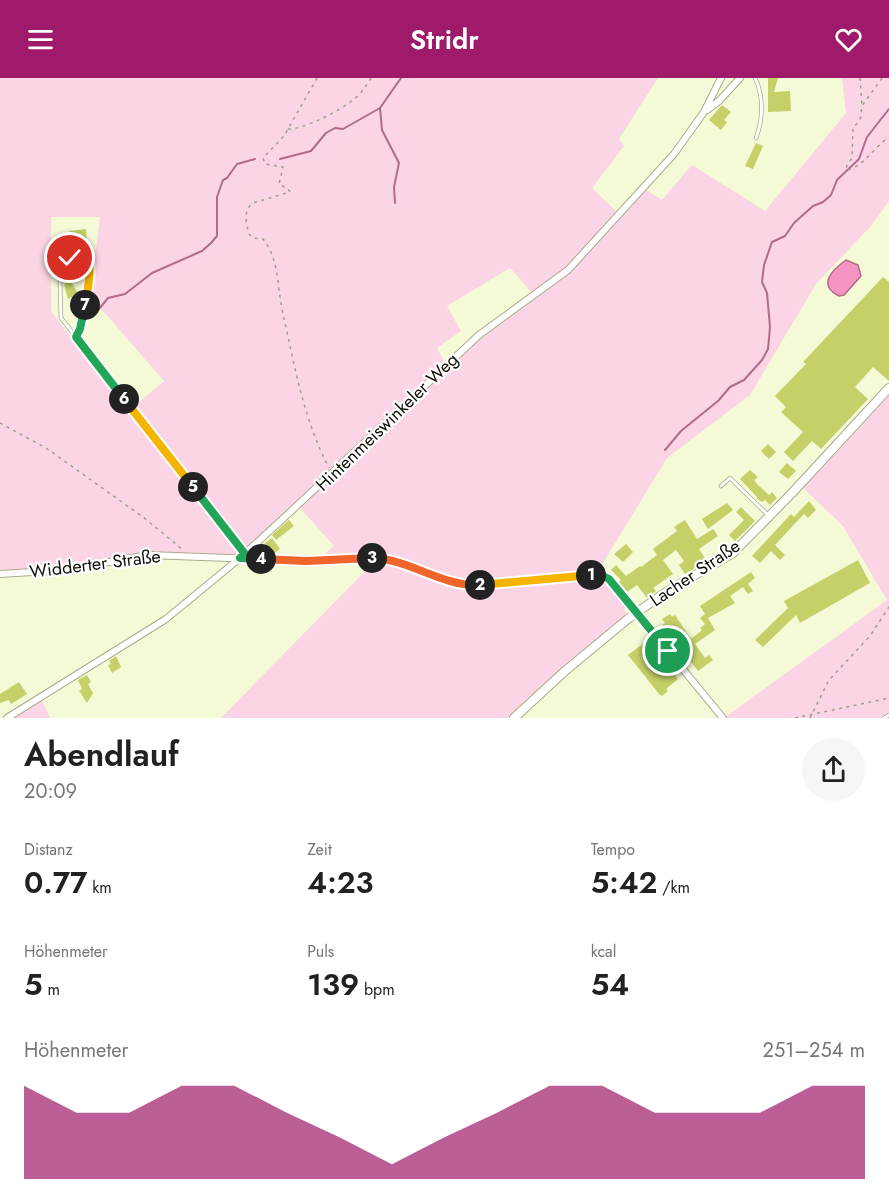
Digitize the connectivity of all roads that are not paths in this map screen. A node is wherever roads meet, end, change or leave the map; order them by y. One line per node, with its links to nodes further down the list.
1 (721, 78): 4 (street, Hintenmeiswinkeler Weg)
2 (740, 78): 4 (street)
3 (755, 78): 5 (lane)
4 (704, 112): 10 (street, Hintenmeiswinkeler Weg)
5 (756, 138)
6 (76, 337): 6 (lane); 10 (street)
7 (889, 388): 9 (street, Lacher Straße)
8 (721, 486): 9 (lane)
9 (769, 516): 12 (street, Lacher Straße)
10 (243, 556): 11 (street, Widderter Straße); 12 (street, Widderter Straße); 14 (street, Hintenmeiswinkeler Weg)
11 (0, 574)
12 (636, 613): 15 (street, Lacher Straße); 16 (street)
13 (889, 715): 17 (lane)
14 (8, 718)
15 (514, 718)
16 (723, 718)
17 (884, 718)

